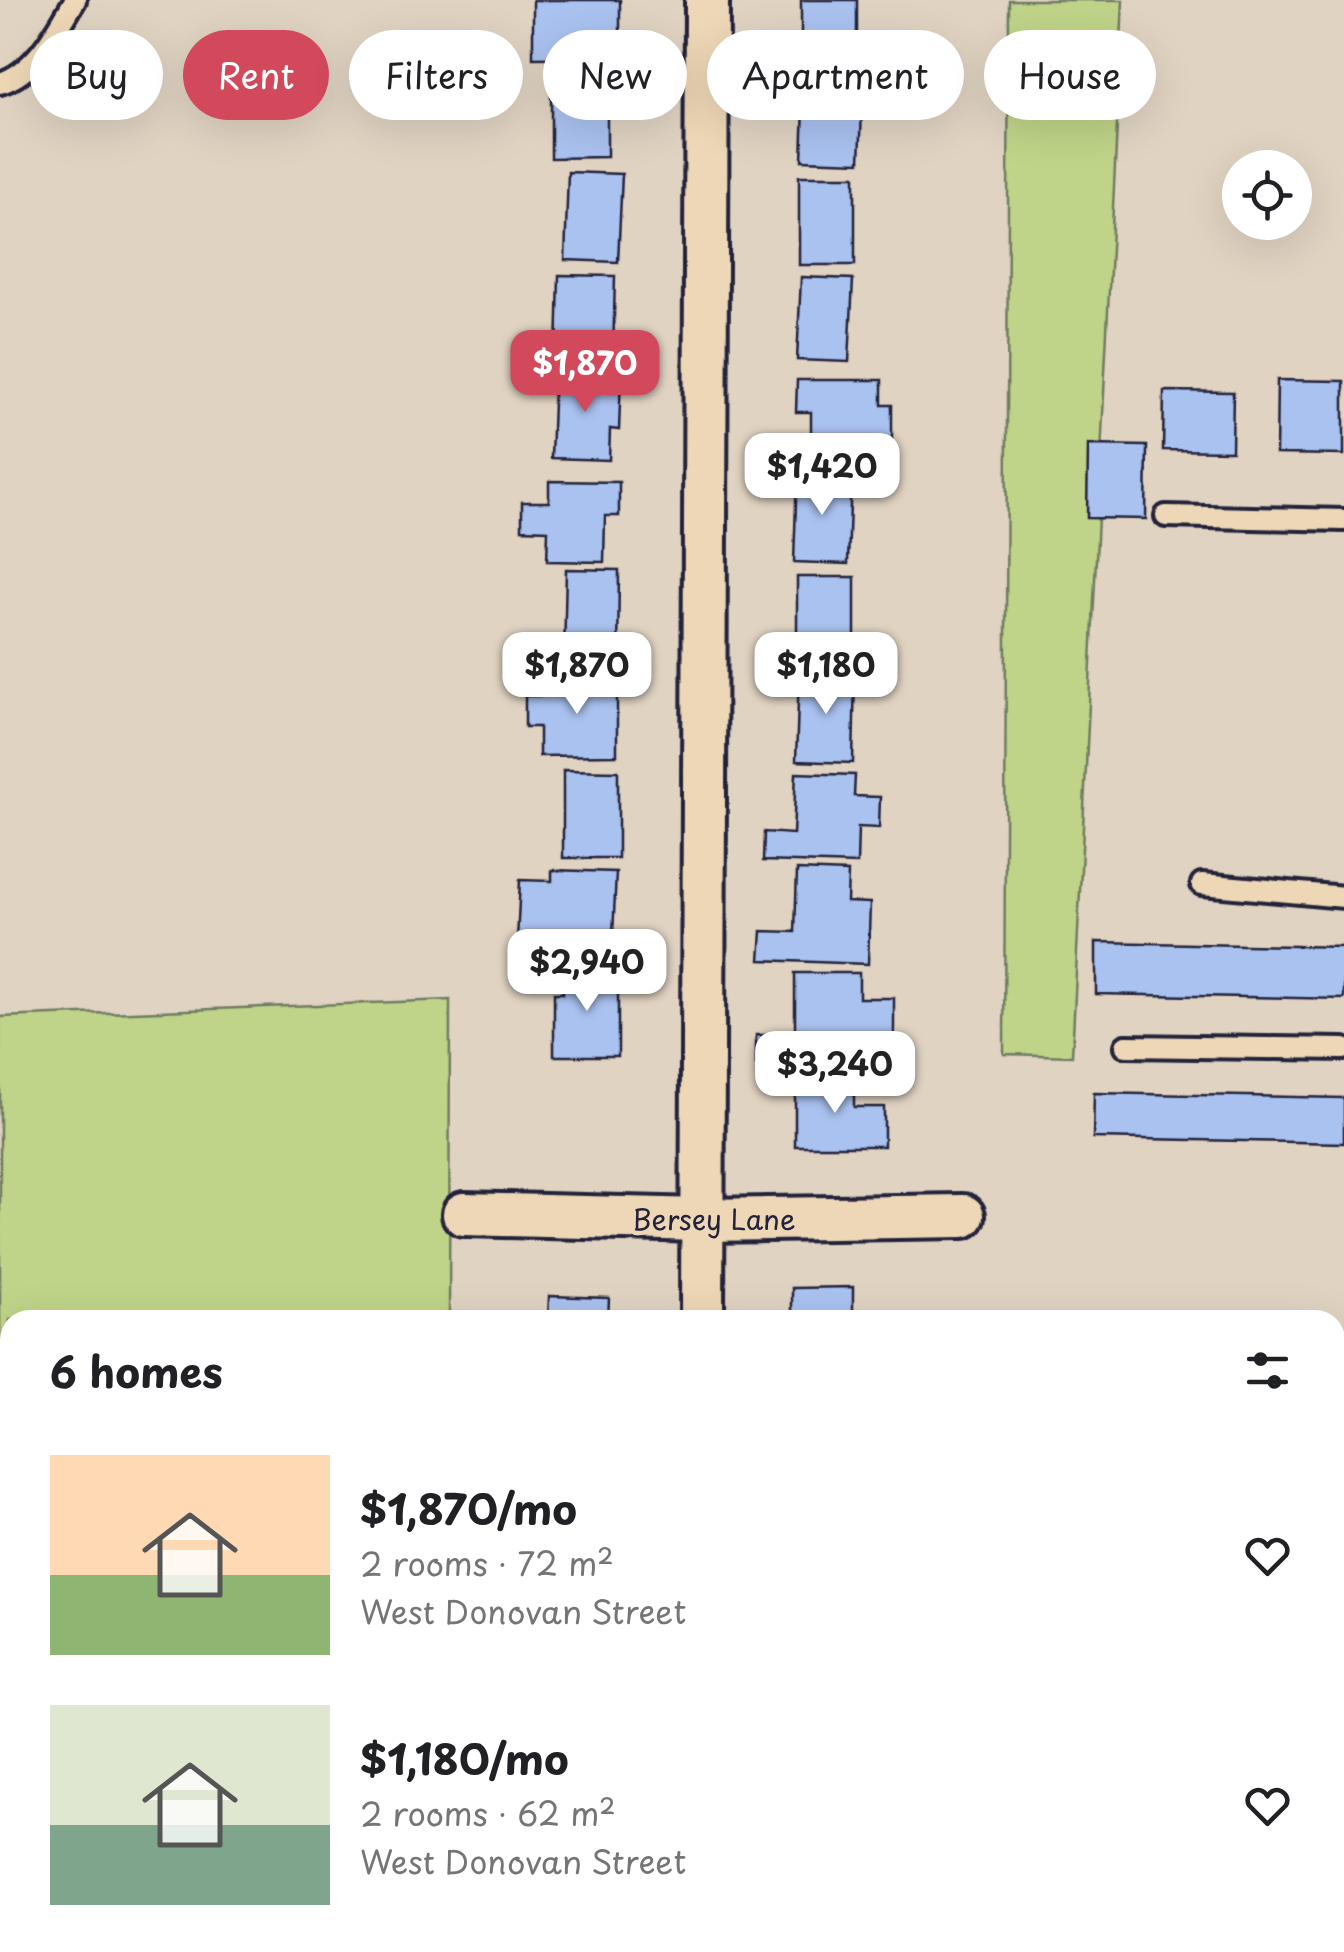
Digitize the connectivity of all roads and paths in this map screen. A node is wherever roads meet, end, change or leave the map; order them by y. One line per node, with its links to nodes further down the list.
1 (75, 0): 3 (lane)
2 (706, 0): 12 (street)
3 (0, 84)
4 (1166, 516): 5 (lane)
5 (1344, 520)
6 (1202, 884): 7 (lane)
7 (1344, 896)
8 (1126, 1046): 9 (lane)
9 (1344, 1049)
10 (464, 1214): 12 (street, Bersey Lane)
11 (963, 1216): 12 (street, Bersey Lane)
12 (702, 1220): 13 (street)
13 (702, 1310)

